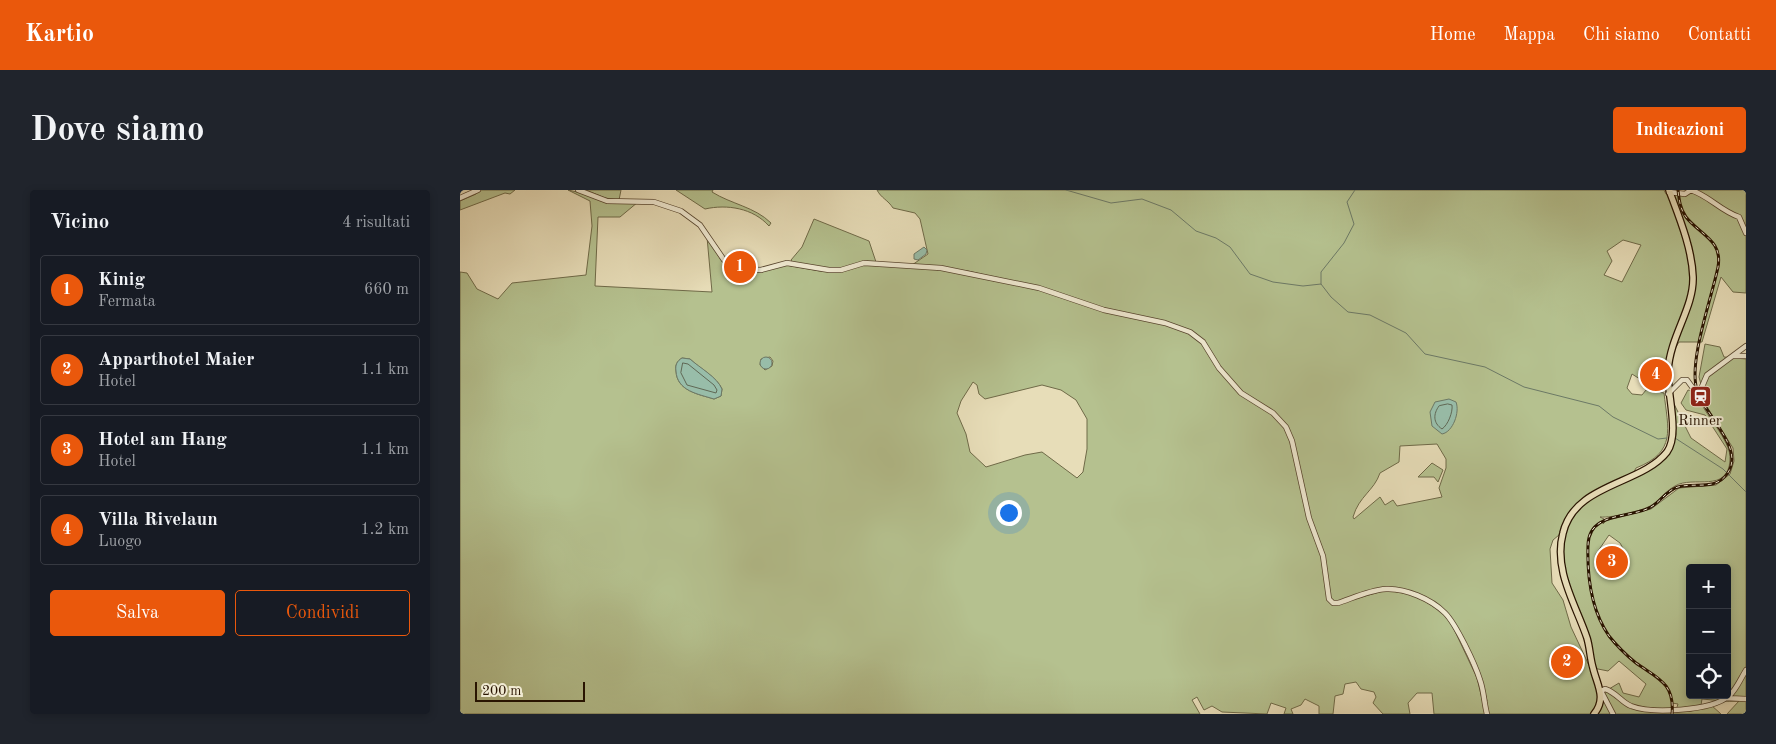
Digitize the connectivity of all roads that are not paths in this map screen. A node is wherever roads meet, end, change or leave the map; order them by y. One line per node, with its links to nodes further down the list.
1 (478, 190): 5 (street)
2 (578, 190): 17 (street)
3 (1691, 190): 4 (street); 6 (street)
4 (1669, 191): 10 (main road)
5 (460, 198)
6 (1746, 233)
7 (1746, 346): 8 (street)
8 (1734, 356): 9 (street); 10 (street)
9 (1746, 356)
10 (1668, 394): 12 (main road)
11 (1746, 670): 13 (street)
12 (1601, 692): 15 (street); 18 (main road); 19 (street)
13 (1731, 692)
14 (1731, 698): 16 (street)
15 (1721, 699)
16 (1746, 699)
17 (1487, 714)
18 (1594, 714)
19 (1613, 714)

